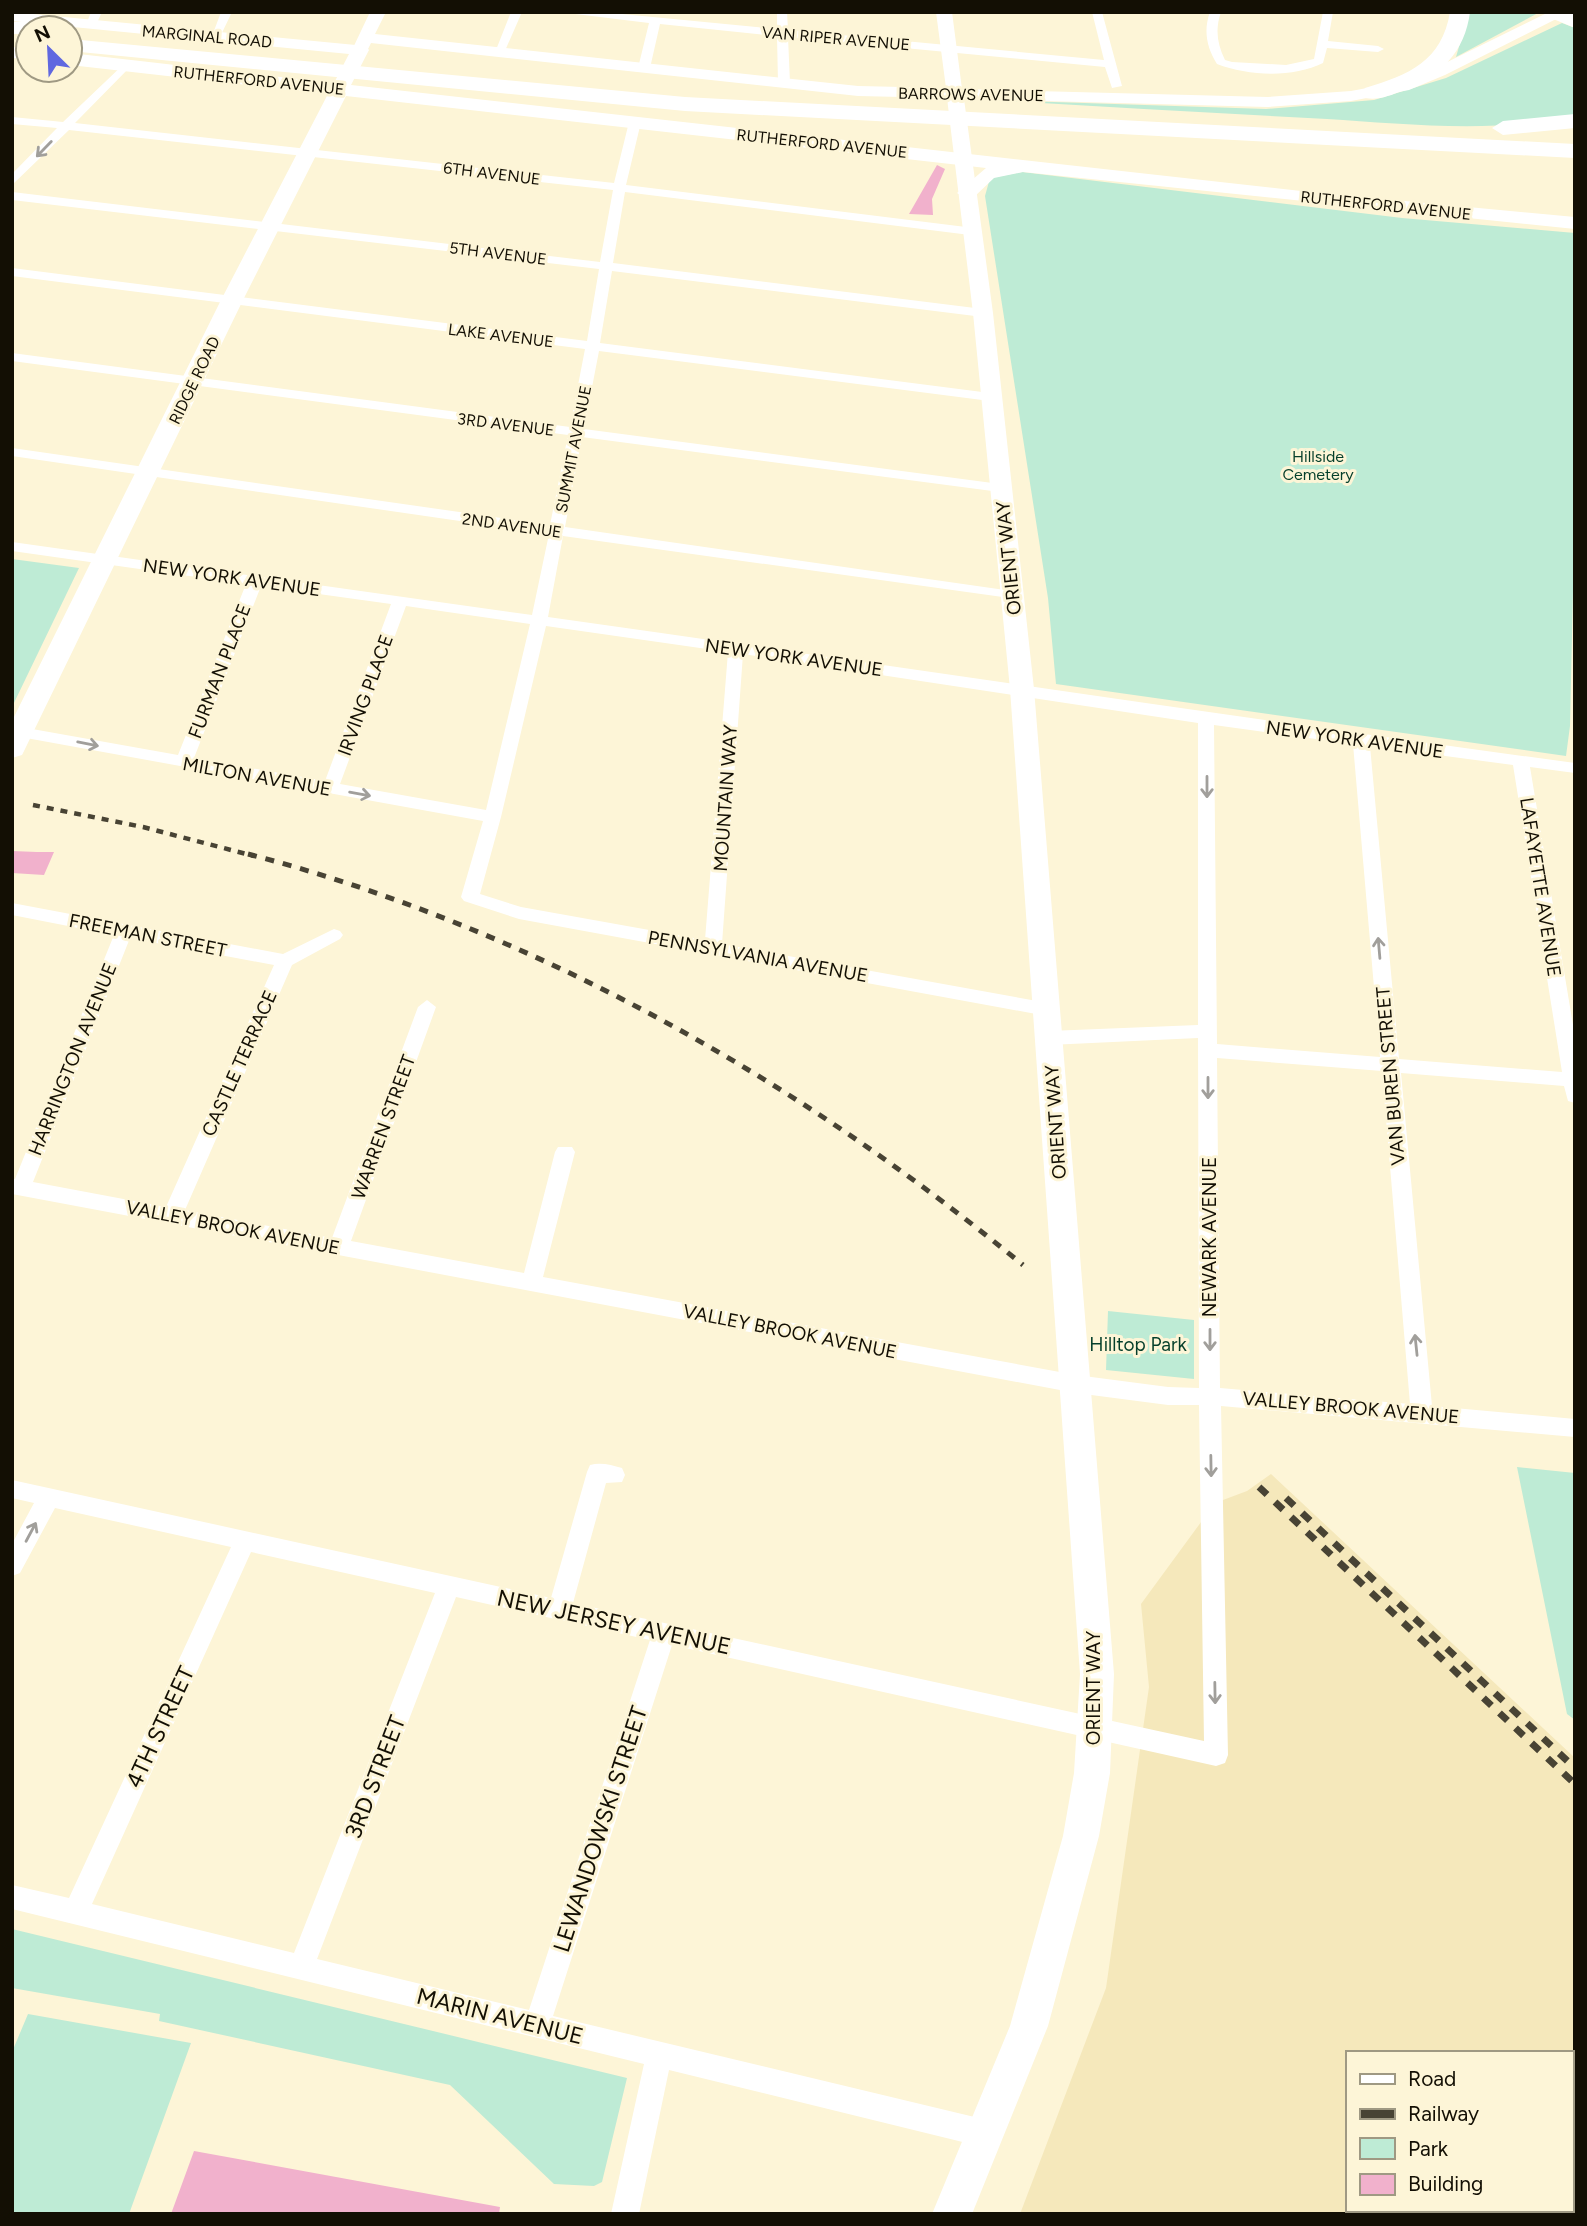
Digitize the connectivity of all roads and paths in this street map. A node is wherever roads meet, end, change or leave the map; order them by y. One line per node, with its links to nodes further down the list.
1 (227, 12): 15 (street)
2 (378, 12): 19 (street, RIDGE ROAD)
3 (517, 12): 22 (street)
4 (564, 12): 12 (street, VAN RIPER AVENUE)
5 (782, 12): 14 (street)
6 (944, 12): 20 (street, ORIENT WAY)
7 (1097, 12): 24 (street)
8 (1216, 12): 17 (street)
9 (1328, 12): 17 (street)
10 (1460, 12): 30 (highway)
11 (1562, 15): 30 (street, BARROWS AVENUE)
12 (659, 19): 14 (street, VAN RIPER AVENUE); 26 (street)
13 (84, 23): 15 (main road, MARGINAL ROAD)
14 (782, 34): 20 (street, VAN RIPER AVENUE); 27 (street)
15 (215, 37): 19 (main road, MARGINAL ROAD)
16 (84, 38): 33 (highway)
17 (1322, 44): 21 (street)
18 (84, 46): 39 (highway)
19 (361, 48): 22 (street, BARROWS AVENUE); 28 (main road, RIDGE ROAD); 33 (highway)
20 (948, 49): 24 (street, VAN RIPER AVENUE); 32 (street, ORIENT WAY)
21 (1378, 49)
22 (498, 53): 26 (street, BARROWS AVENUE)
23 (84, 60): 25 (main road, RUTHERFORD AVENUE)
24 (1109, 64): 29 (street)
25 (126, 65): 28 (main road, RUTHERFORD AVENUE); 37 (street)
26 (644, 68): 27 (street, BARROWS AVENUE)
27 (784, 83): 32 (street, BARROWS AVENUE)
28 (342, 86): 31 (main road, RUTHERFORD AVENUE); 34 (main road, RIDGE ROAD)
29 (1116, 86)
30 (1373, 93): 32 (street, BARROWS AVENUE)
31 (400, 95): 34 (main road); 36 (main road, RUTHERFORD AVENUE)
32 (955, 98): 41 (street, ORIENT WAY)
33 (765, 101): 38 (highway)
34 (327, 114): 40 (main road, RIDGE ROAD)
35 (12, 120): 37 (street, 6TH AVENUE)
36 (635, 122): 41 (main road, RUTHERFORD AVENUE); 44 (street, SUMMIT AVENUE)
37 (66, 126): 40 (street, 6TH AVENUE); 43 (street, one-way to 43)
38 (1572, 126)
39 (1575, 151)
40 (306, 152): 44 (street, 6TH AVENUE); 48 (main road, RIDGE ROAD)
41 (962, 159): 42 (main road, RUTHERFORD AVENUE); 45 (street, ORIENT WAY)
42 (1034, 167): 45 (main road); 47 (main road, RUTHERFORD AVENUE)
43 (12, 181)
44 (619, 188): 49 (street, 6TH AVENUE); 50 (street, SUMMIT AVENUE)
45 (967, 194): 49 (street, ORIENT WAY)
46 (12, 196): 48 (street, 5TH AVENUE)
47 (1575, 223)
48 (271, 225): 50 (street, 5TH AVENUE); 52 (main road, RIDGE ROAD)
49 (970, 231): 53 (street, ORIENT WAY)
50 (605, 266): 53 (street, 5TH AVENUE); 54 (street, SUMMIT AVENUE)
51 (12, 272): 52 (street, LAKE AVENUE)
52 (232, 300): 54 (street, LAKE AVENUE); 56 (main road, RIDGE ROAD)
53 (983, 313): 57 (street, ORIENT WAY)
54 (593, 346): 57 (street, LAKE AVENUE); 58 (street, SUMMIT AVENUE)
55 (12, 357): 56 (street, 3RD AVENUE)
56 (193, 381): 58 (street, 3RD AVENUE); 60 (main road, RIDGE ROAD)
57 (990, 397): 61 (street, ORIENT WAY)
58 (576, 433): 61 (street, 3RD AVENUE); 62 (street, SUMMIT AVENUE)
59 (12, 452): 60 (street, 2ND AVENUE)
60 (150, 471): 62 (street, 2ND AVENUE); 64 (main road, RIDGE ROAD)
61 (1000, 488): 66 (street, ORIENT WAY)
62 (557, 532): 66 (street, 2ND AVENUE); 68 (street, SUMMIT AVENUE)
63 (12, 546): 64 (street, NEW YORK AVENUE)
64 (105, 559): 65 (street, NEW YORK AVENUE); 73 (main road, RIDGE ROAD)
65 (255, 580): 67 (street, NEW YORK AVENUE); 75 (street, FURMAN PLACE)
66 (1012, 596): 70 (street, ORIENT WAY)
67 (400, 601): 68 (street, NEW YORK AVENUE); 77 (street, IRVING PLACE)
68 (540, 621): 69 (street, NEW YORK AVENUE); 78 (street, SUMMIT AVENUE)
69 (736, 649): 70 (street, NEW YORK AVENUE); 83 (street, MOUNTAIN WAY)
70 (1022, 689): 71 (street, NEW YORK AVENUE); 86 (street, ORIENT WAY)
71 (1206, 719): 72 (street, NEW YORK AVENUE); 88 (street, NEWARK AVENUE, one-way to 88)
72 (1361, 739): 74 (street, NEW YORK AVENUE); 89 (street, VAN BUREN STREET, one-way to 72)
73 (16, 740): 75 (street, MILTON AVENUE, one-way to 75)
74 (1521, 761): 76 (street, NEW YORK AVENUE); 90 (street, LAFAYETTE AVENUE)
75 (184, 762): 77 (street, MILTON AVENUE)
76 (1575, 768)
77 (330, 789): 78 (street, MILTON AVENUE, one-way to 78)
78 (493, 817): 79 (street, SUMMIT AVENUE)
79 (470, 897): 83 (street, PENNSYLVANIA AVENUE)
80 (12, 909): 81 (street, FREEMAN STREET)
81 (124, 931): 84 (street, FREEMAN STREET); 92 (street, HARRINGTON AVENUE)
82 (334, 935): 84 (street)
83 (713, 947): 86 (street, PENNSYLVANIA AVENUE)
84 (285, 961): 93 (street, CASTLE TERRACE)
85 (427, 1006): 94 (street, WARREN STREET)
86 (1047, 1009): 87 (street, ORIENT WAY)
87 (1049, 1038): 88 (street); 96 (street, ORIENT WAY)
88 (1208, 1040): 89 (street); 97 (street, NEWARK AVENUE, one-way to 97)
89 (1389, 1065): 90 (street); 98 (street, VAN BUREN STREET, one-way to 89)
90 (1574, 1086)
91 (565, 1152): 95 (street)
92 (17, 1187): 93 (street, VALLEY BROOK AVENUE)
93 (172, 1216): 94 (street, VALLEY BROOK AVENUE)
94 (339, 1247): 95 (street, VALLEY BROOK AVENUE)
95 (531, 1283): 96 (street, VALLEY BROOK AVENUE)
96 (1076, 1384): 97 (street, VALLEY BROOK AVENUE); 108 (street, ORIENT WAY)
97 (1210, 1397): 98 (street, VALLEY BROOK AVENUE); 109 (street, NEWARK AVENUE, one-way to 109)
98 (1422, 1413): 99 (street, VALLEY BROOK AVENUE)
99 (1575, 1428)
100 (614, 1475): 106 (street)
101 (12, 1489): 102 (street, NEW JERSEY AVENUE)
102 (49, 1497): 103 (street, NEW JERSEY AVENUE); 104 (street, one-way to 102)
103 (245, 1541): 105 (street, NEW JERSEY AVENUE); 111 (street, 4TH STREET)
104 (12, 1566)
105 (449, 1586): 106 (street, NEW JERSEY AVENUE); 112 (street, 3RD STREET)
106 (559, 1610): 107 (street, NEW JERSEY AVENUE)
107 (664, 1633): 108 (street, NEW JERSEY AVENUE); 113 (street, LEWANDOWSKI STREET)
108 (1096, 1729): 109 (street, NEW JERSEY AVENUE); 115 (street, ORIENT WAY)
109 (1216, 1755)
110 (12, 1897): 111 (street, MARIN AVENUE)
111 (75, 1913): 112 (street, MARIN AVENUE)
112 (301, 1968): 113 (street, MARIN AVENUE)
113 (537, 2024): 114 (street, MARIN AVENUE)
114 (659, 2054): 115 (street, MARIN AVENUE); 116 (street)
115 (988, 2134): 117 (street, ORIENT WAY)
116 (625, 2214)
117 (952, 2214)

